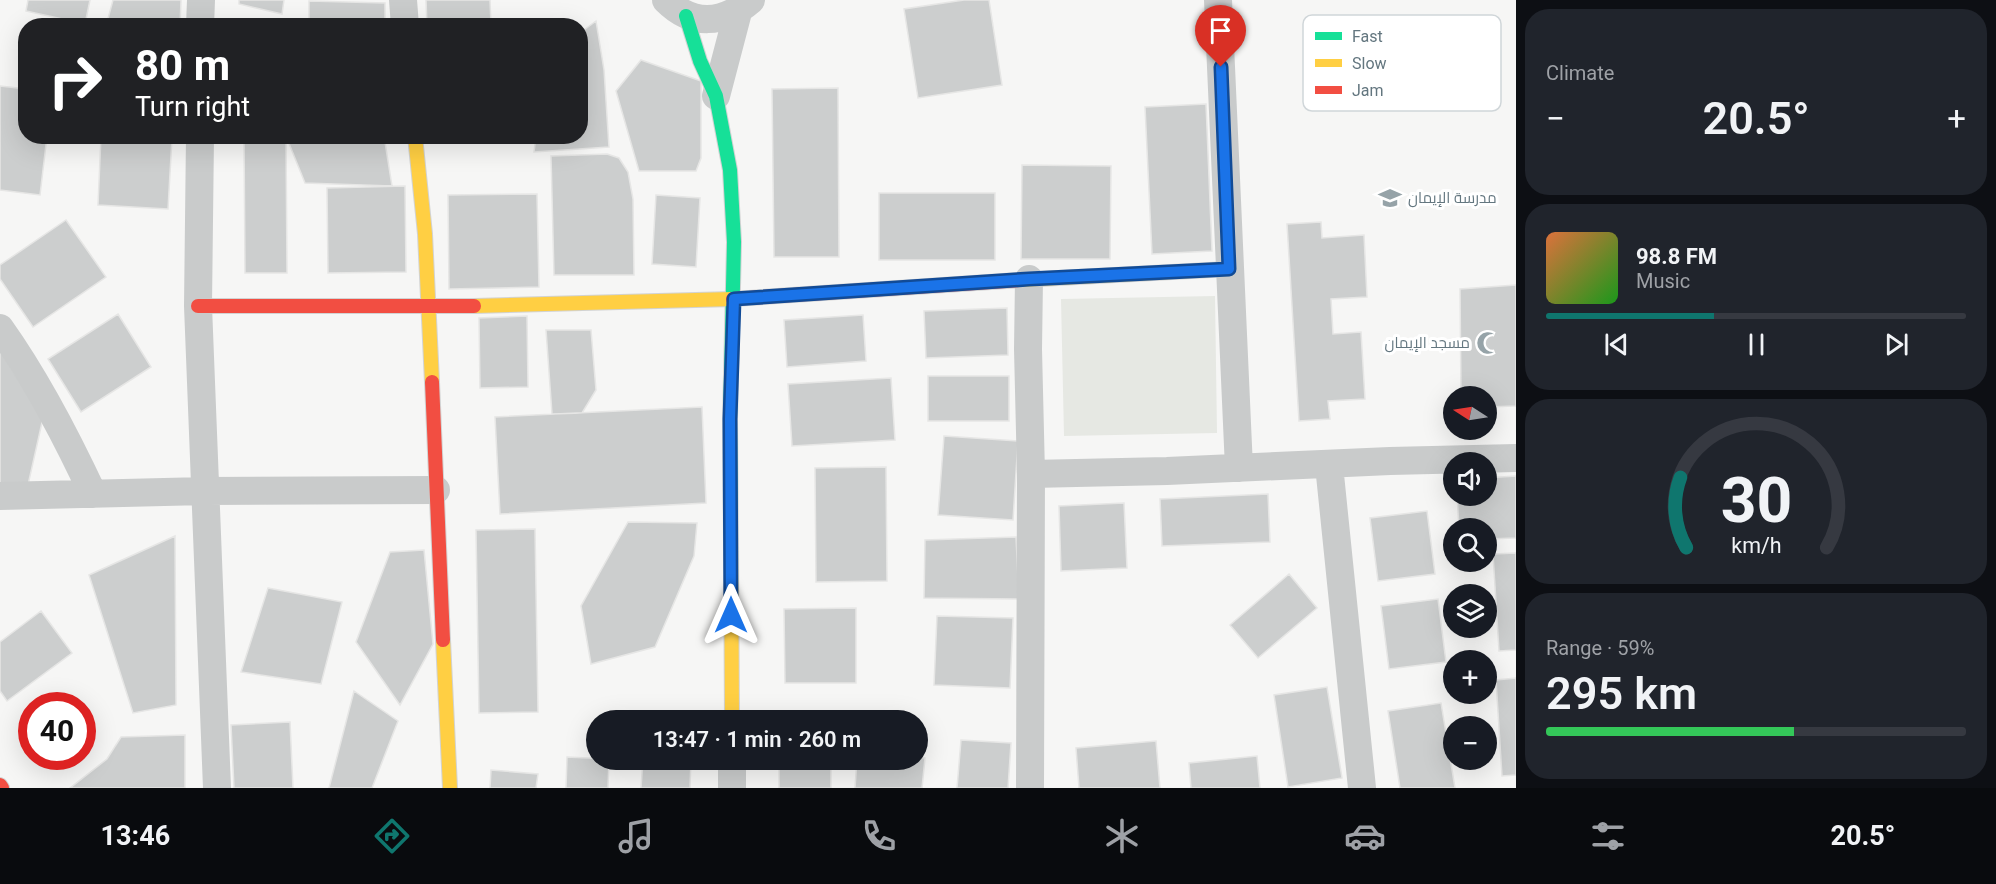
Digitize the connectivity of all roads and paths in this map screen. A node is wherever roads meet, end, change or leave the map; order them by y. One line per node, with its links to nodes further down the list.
1 (201, 0): 6 (street)
2 (403, 0): 7 (street)
3 (1218, 0): 11 (street)
4 (745, 6): 5 (street); 8 (street)
5 (676, 8): 8 (street)
6 (200, 18)
7 (404, 18)
8 (716, 96): 13 (street)
9 (200, 144): 14 (street)
10 (416, 144): 15 (street)
11 (1229, 269): 12 (street); 19 (street)
12 (1029, 279): 13 (street); 20 (street)
13 (734, 299): 15 (street); 25 (street)
14 (198, 306): 15 (street); 22 (street)
15 (430, 307): 21 (street)
16 (0, 328): 23 (street)
17 (1516, 458): 18 (street)
18 (1329, 465): 19 (street); 31 (street)
19 (1239, 468): 20 (street)
20 (1031, 474): 30 (street)
21 (436, 490): 22 (street); 28 (street)
22 (204, 491): 23 (street); 27 (street)
23 (93, 494): 24 (street)
24 (0, 496)
25 (732, 710)
26 (732, 770): 29 (street)
27 (217, 788)
28 (450, 788)
29 (732, 788)
30 (1030, 788)
31 (1362, 788)

